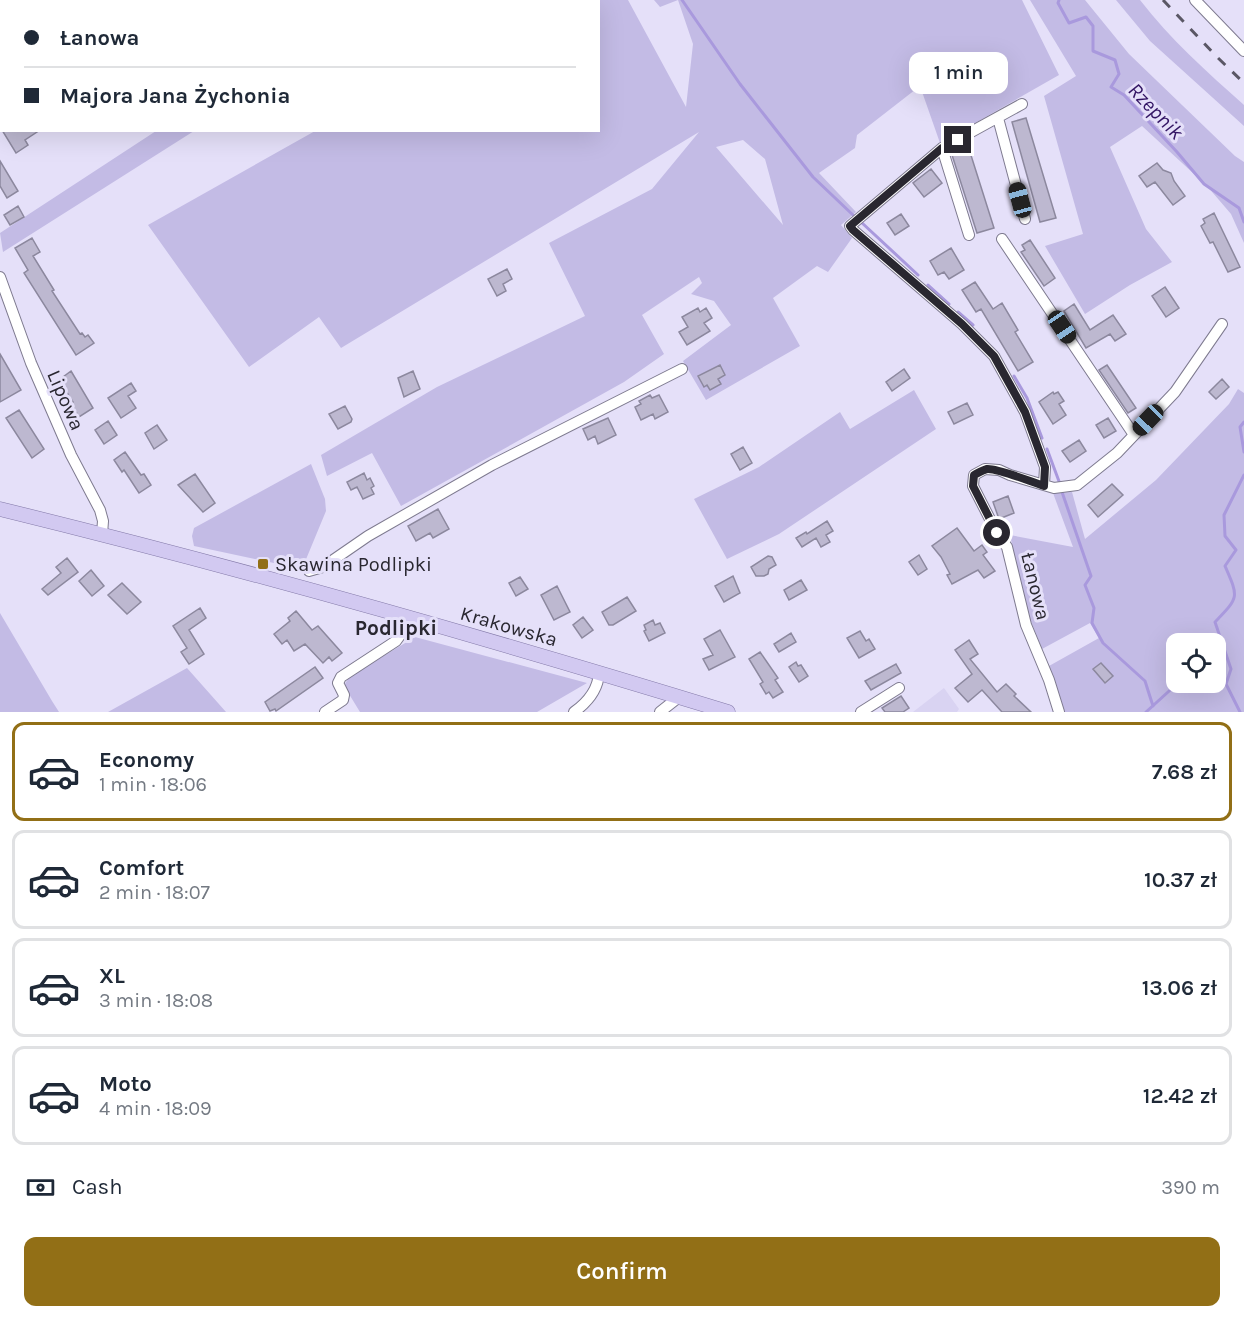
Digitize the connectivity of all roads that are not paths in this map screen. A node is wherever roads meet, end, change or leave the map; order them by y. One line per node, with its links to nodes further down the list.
1 (1195, 0): 2 (street)
2 (1244, 51)
3 (1022, 104): 4 (street)
4 (998, 118): 5 (street); 6 (street)
5 (942, 148): 7 (street); 13 (street)
6 (1025, 219)
7 (969, 235)
8 (1002, 239): 12 (street)
9 (0, 277): 15 (street, Lipowa)
10 (1222, 324): 12 (street, Łanowa)
11 (682, 369): 16 (street)
12 (1134, 435): 13 (street, Łanowa)
13 (1044, 486): 26 (street, Łanowa)
14 (0, 509): 15 (main road, Krakowska)
15 (102, 534): 17 (main road, Krakowska)
16 (309, 571)
17 (407, 616): 18 (main road, Krakowska); 21 (street)
18 (599, 673): 20 (main road, Krakowska); 22 (street)
19 (899, 688): 25 (street)
20 (680, 697): 23 (street); 24 (main road, Krakowska)
21 (325, 712)
22 (574, 712)
23 (660, 712)
24 (728, 712)
25 (861, 712)
26 (1059, 712)

